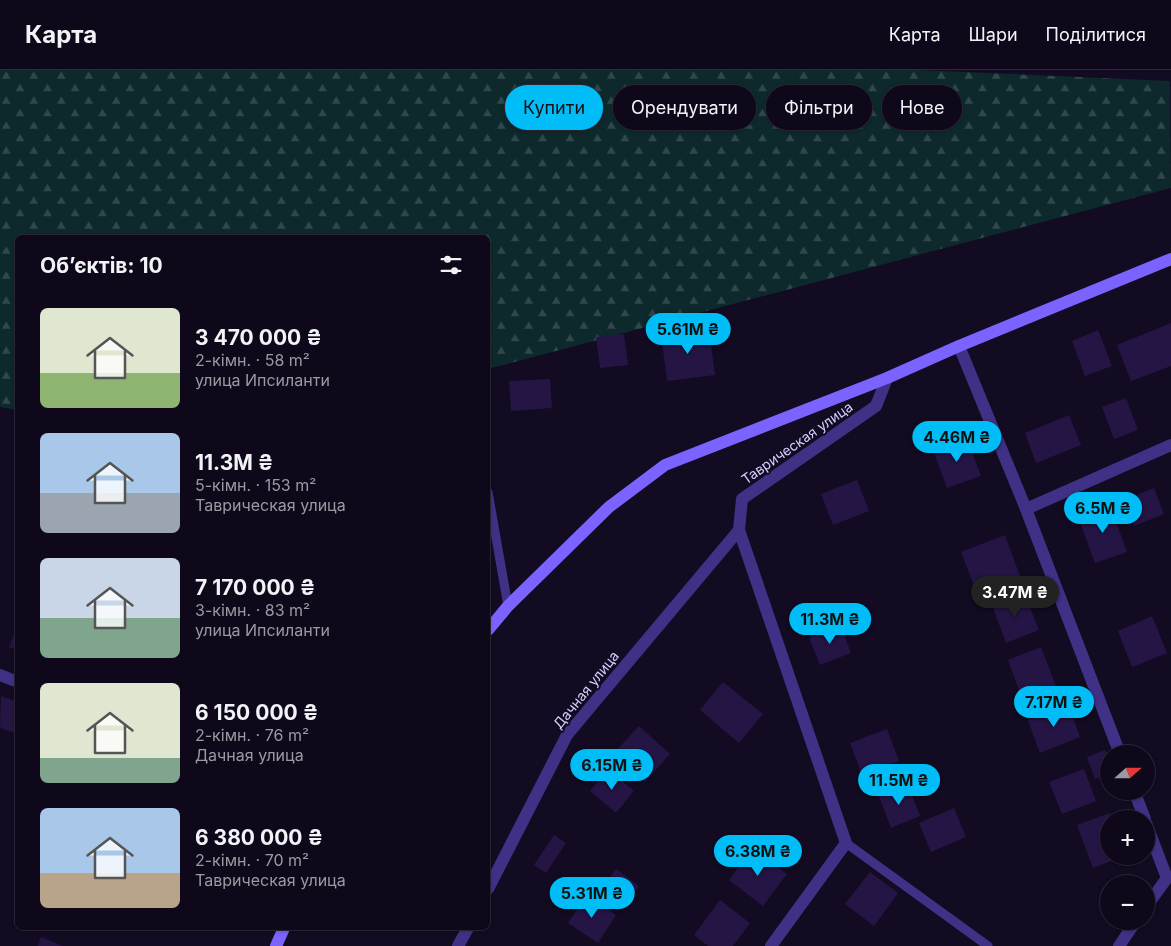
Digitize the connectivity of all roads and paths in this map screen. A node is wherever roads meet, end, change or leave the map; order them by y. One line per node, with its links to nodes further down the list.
1 (1171, 259): 2 (main road)
2 (959, 346): 3 (main road); 6 (street)
3 (887, 378): 7 (street, Таврическая улица); 8 (main road)
4 (1171, 445): 6 (street)
5 (490, 503): 8 (lane)
6 (1026, 509): 12 (street)
7 (739, 530): 13 (street, Таврическая улица); 15 (street, Дачная улица)
8 (508, 606): 9 (main road)
9 (490, 628)
10 (0, 675): 11 (street)
11 (15, 681)
12 (1117, 745)
13 (846, 843): 22 (street); 23 (lane)
14 (1155, 847): 16 (street)
15 (490, 885)
16 (1155, 895)
17 (283, 930): 20 (main road)
18 (467, 930): 21 (street)
19 (1130, 930): 24 (street)
20 (276, 946)
21 (458, 946)
22 (771, 946)
23 (988, 946)
24 (1119, 946)

